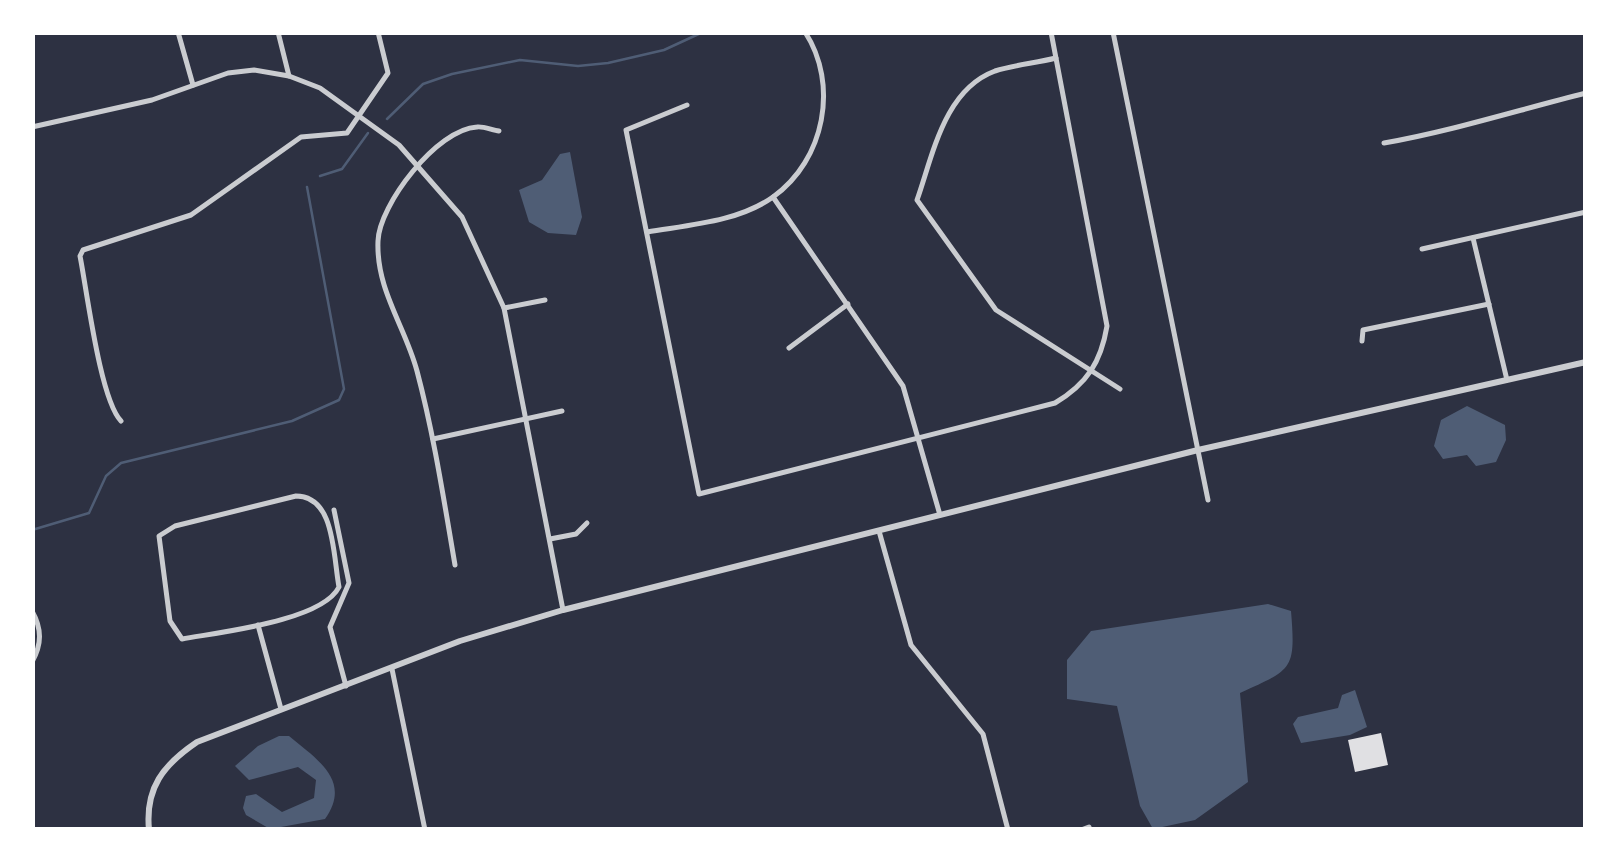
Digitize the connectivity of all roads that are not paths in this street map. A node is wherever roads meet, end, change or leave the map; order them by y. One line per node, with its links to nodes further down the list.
1 (178, 32): 9 (street)
2 (278, 32): 8 (street)
3 (378, 32): 12 (street)
4 (806, 32): 17 (street)
5 (1051, 32): 7 (street)
6 (1114, 32): 37 (street)
7 (1056, 58): 29 (street); 29 (street)
8 (289, 76): 9 (street); 12 (street)
9 (193, 85): 13 (street)
10 (1586, 92): 15 (street)
11 (687, 105): 19 (street)
12 (362, 116): 16 (street); 34 (street)
13 (32, 127)
14 (499, 131): 16 (street)
15 (1384, 143)
16 (419, 164): 25 (street); 35 (street)
17 (772, 197): 19 (street); 23 (street)
18 (1586, 212): 20 (street)
19 (647, 232): 36 (street)
20 (1473, 238): 21 (street); 24 (street)
21 (1422, 249)
22 (545, 300): 25 (street)
23 (848, 304): 27 (street); 36 (street)
24 (1489, 304): 26 (street); 30 (street)
25 (504, 308): 33 (street)
26 (1362, 341)
27 (789, 348)
28 (1586, 362): 30 (street)
29 (1090, 373): 31 (street); 36 (street)
30 (1508, 380): 37 (street)
31 (1120, 389)
32 (562, 411): 33 (street)
33 (526, 419): 35 (street); 43 (street)
34 (121, 421)
35 (433, 439): 44 (street)
36 (921, 439): 40 (street)
37 (1198, 450): 38 (street); 40 (street)
38 (1208, 500)
39 (334, 510): 50 (street)
40 (940, 515): 42 (street)
41 (587, 523): 43 (street)
42 (879, 530): 45 (street); 54 (street)
43 (550, 538): 45 (street)
44 (456, 565)
45 (563, 610): 49 (street)
46 (32, 611): 48 (street)
47 (257, 624): 47 (street); 51 (street)
48 (32, 662)
49 (392, 669): 50 (street); 53 (street)
50 (346, 686): 51 (street)
51 (281, 709): 52 (street)
52 (148, 830)
53 (425, 830)
54 (1008, 830)

